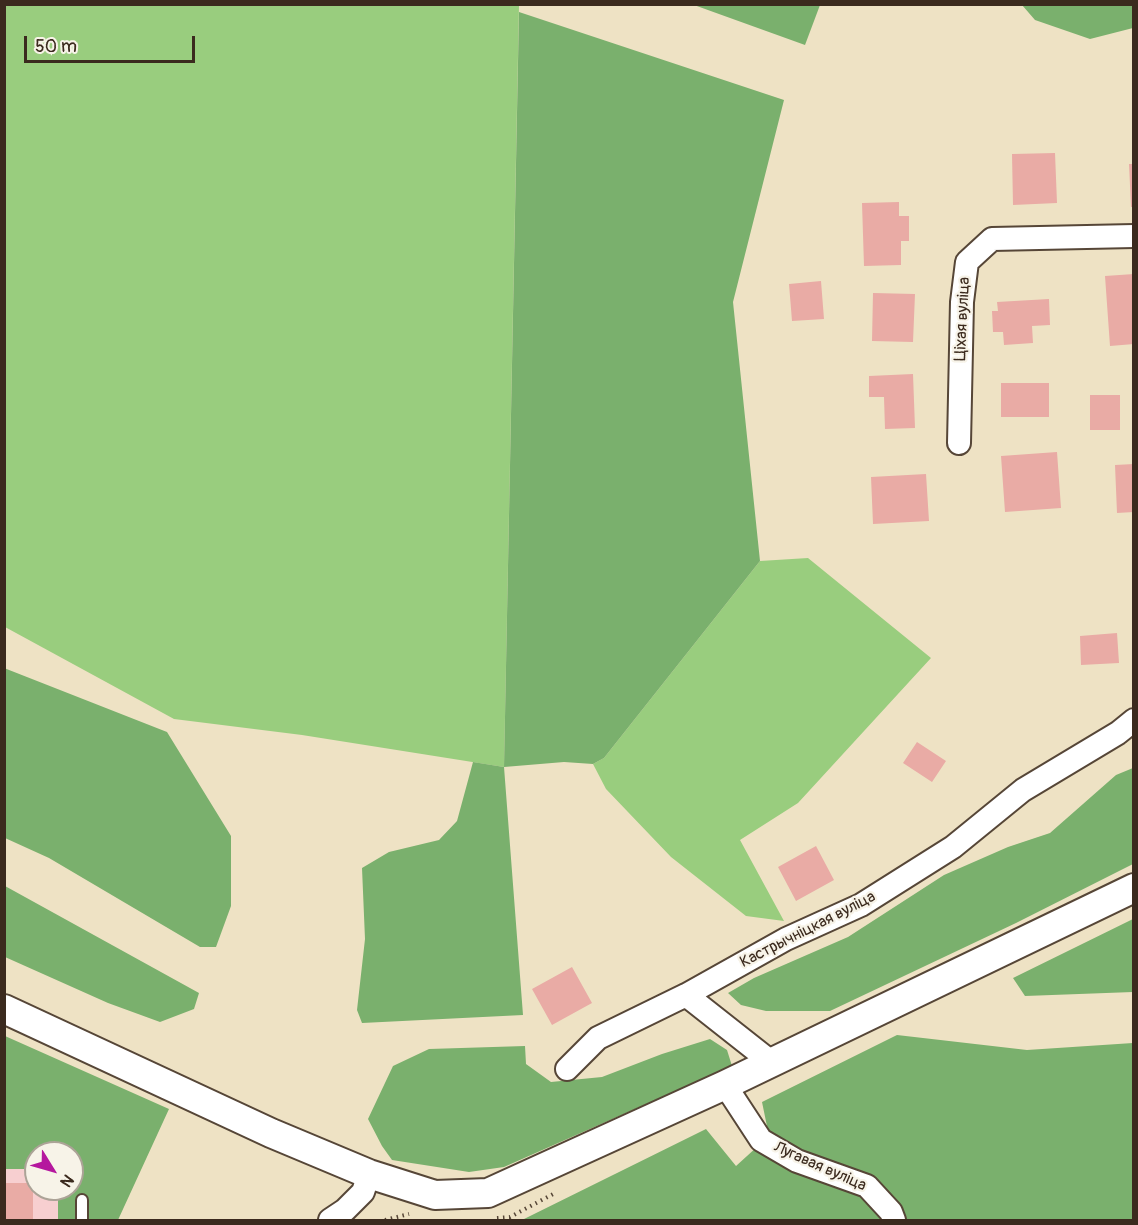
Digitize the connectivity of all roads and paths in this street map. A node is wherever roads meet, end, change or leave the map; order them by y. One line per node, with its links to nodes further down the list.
1 (1134, 236): 2 (street, Ціхая вуліца)
2 (959, 443)
3 (1134, 720): 5 (street, Кастрычніцкая вуліца)
4 (1134, 888): 7 (street)
5 (686, 994): 7 (street); 8 (street, Кастрычніцкая вуліца)
6 (4, 1009): 10 (street)
7 (771, 1062): 9 (street)
8 (567, 1069)
9 (725, 1085): 10 (street); 14 (street, Лугавая вуліца)
10 (369, 1174): 13 (street)
11 (82, 1201): 12 (lane)
12 (82, 1221)
13 (330, 1221)
14 (894, 1221)

